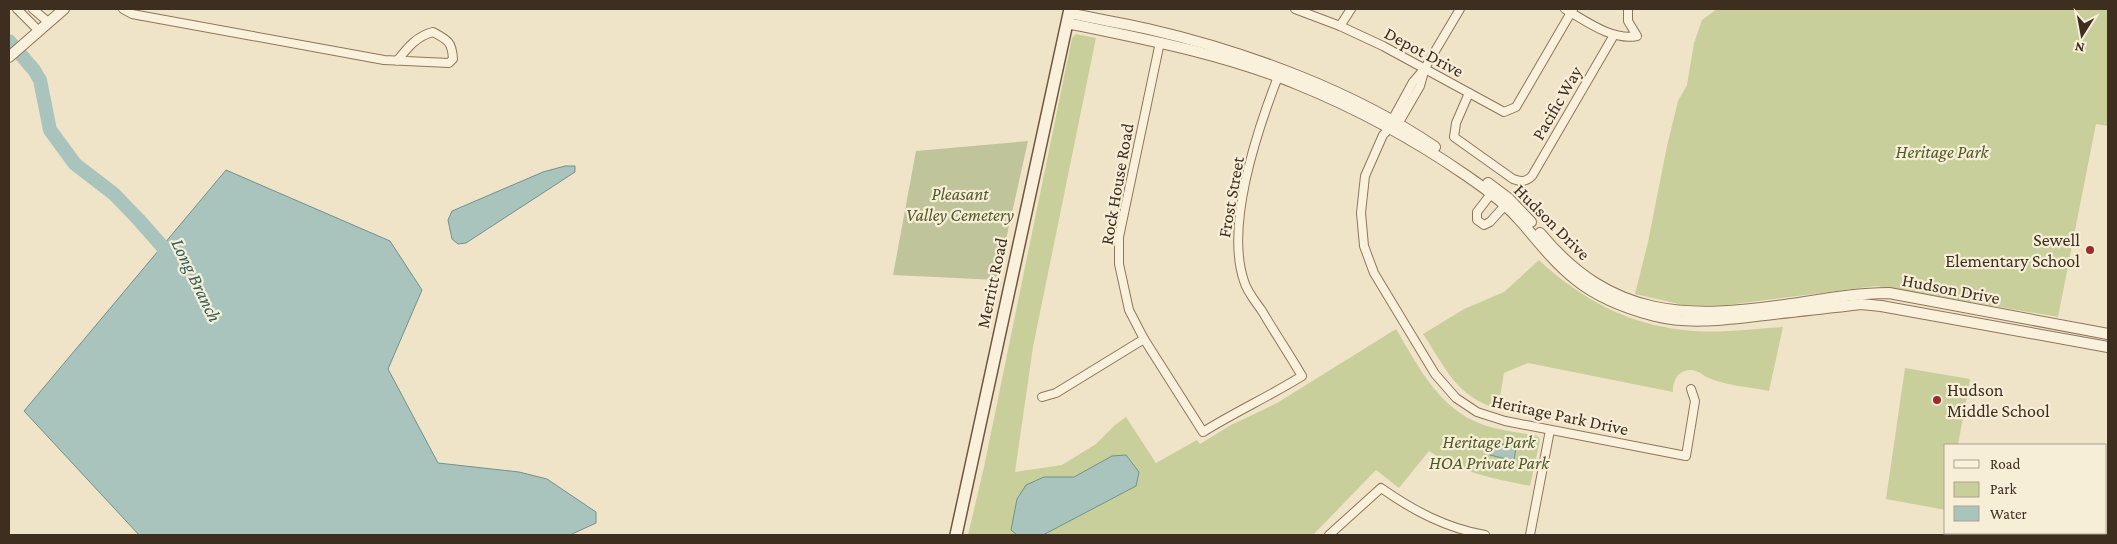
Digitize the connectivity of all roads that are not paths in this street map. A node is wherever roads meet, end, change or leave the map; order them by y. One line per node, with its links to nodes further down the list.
1 (18, 9): 13 (street)
2 (33, 9): 11 (street)
3 (64, 9): 11 (street)
4 (123, 9): 17 (street)
5 (1295, 9): 12 (street, Depot Drive)
6 (1351, 9): 12 (street)
7 (1460, 9): 18 (street, Heritage Park Drive)
8 (1628, 9): 14 (street)
9 (1570, 10): 14 (street); 20 (street, Depot Drive)
10 (1069, 15): 15 (street, Hudson Drive); 19 (street, Hudson Drive); 31 (main road, Merritt Road)
11 (48, 21): 13 (street)
12 (1340, 26): 18 (street, Depot Drive)
13 (38, 30): 16 (street)
14 (1614, 35): 20 (street, Pacific Way)
15 (1160, 42): 19 (street, Hudson Drive); 25 (street, Rock House Road)
16 (9, 57)
17 (397, 60): 17 (street)
18 (1425, 68): 20 (street, Depot Drive); 21 (street, Heritage Park Drive)
19 (1279, 73): 21 (street, Hudson Drive); 30 (street, Frost Street)
20 (1470, 94)
21 (1393, 125): 22 (street, Hudson Drive); 29 (street, Heritage Park Drive)
22 (1493, 191): 23 (street, Hudson Drive); 23 (street)
23 (1508, 203): 24 (street, Hudson Drive); 26 (street, Hudson Drive)
24 (2108, 334)
25 (1144, 339): 28 (street); 30 (street, Rock House Road)
26 (2108, 347)
27 (1691, 389): 29 (street, Heritage Park Drive)
28 (1042, 397)
29 (1550, 430): 34 (street)
30 (1203, 432)
31 (956, 535)
32 (1329, 535): 33 (street)
33 (1485, 535)
34 (1530, 535)

